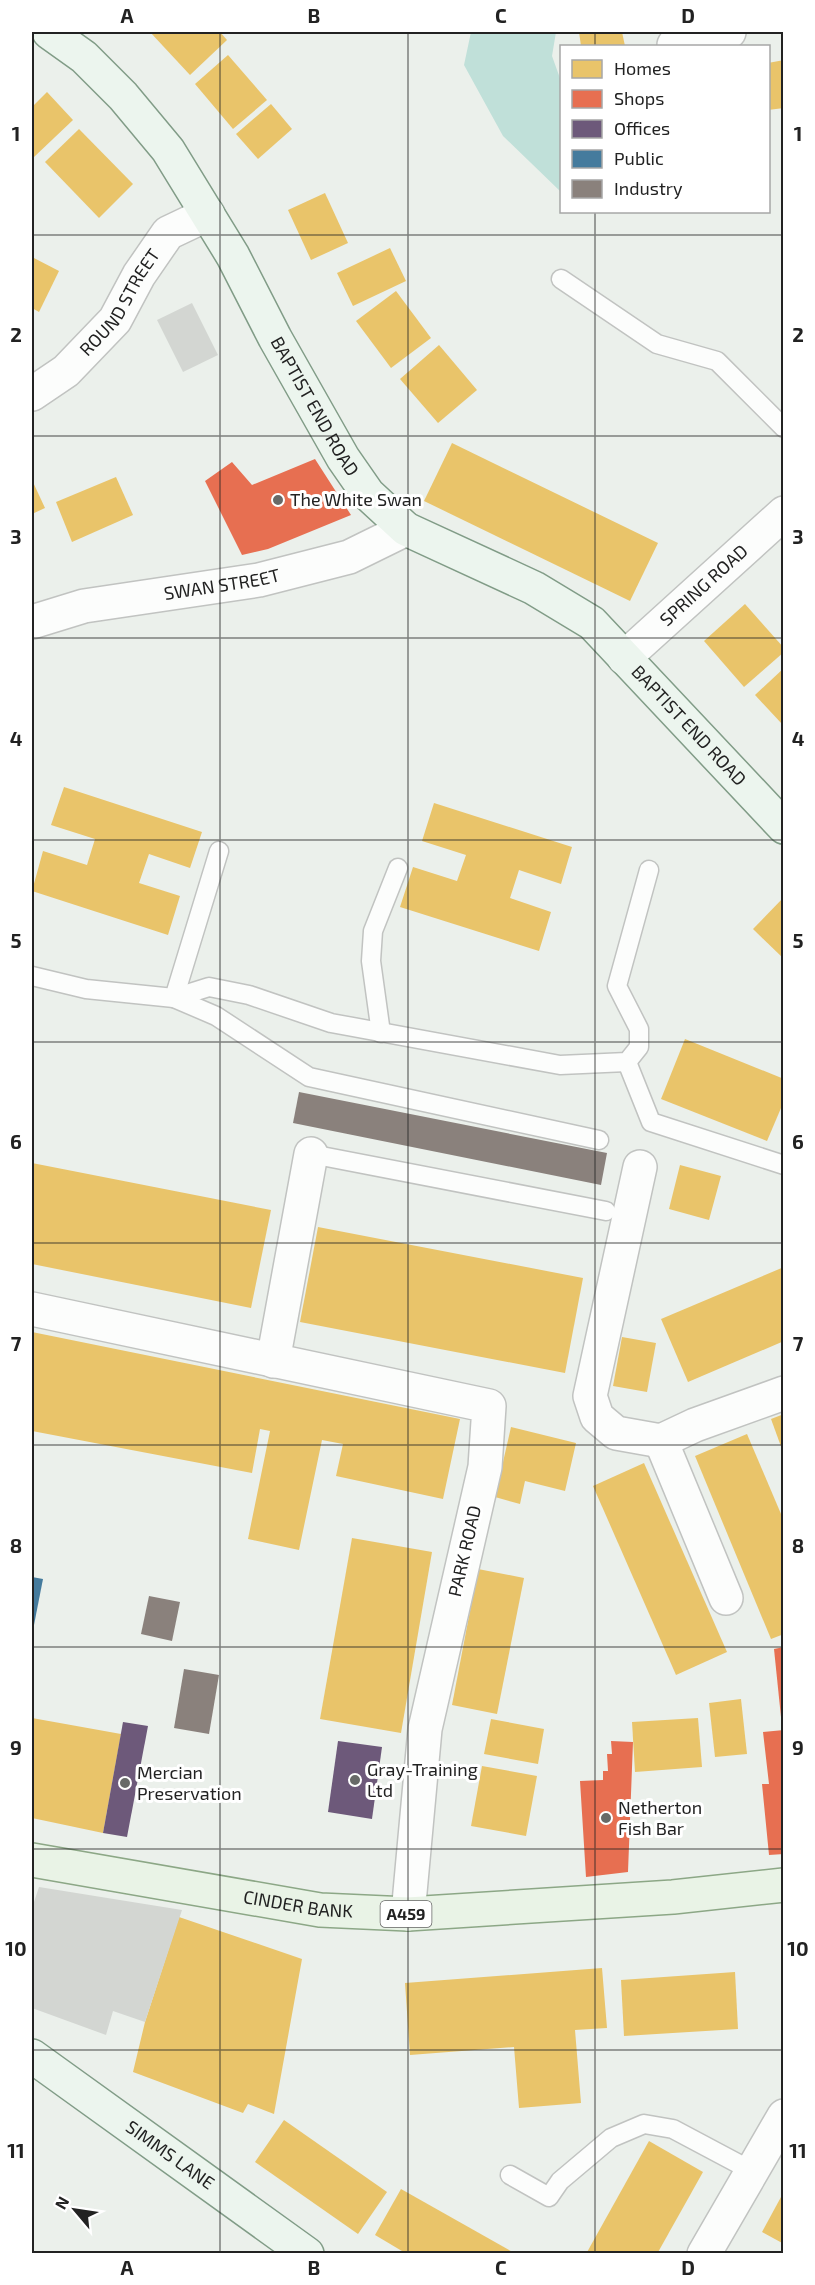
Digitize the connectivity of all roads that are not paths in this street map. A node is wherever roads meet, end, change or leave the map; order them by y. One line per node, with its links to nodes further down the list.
1 (49, 32): 4 (street, BAPTIST END ROAD)
2 (729, 32): 3 (street)
3 (674, 45)
4 (208, 214): 6 (street, ROUND STREET); 9 (street, BAPTIST END ROAD)
5 (561, 279): 7 (lane)
6 (32, 394)
7 (783, 428)
8 (783, 513): 11 (street, SPRING ROAD)
9 (406, 529): 10 (street, SWAN STREET); 11 (street, BAPTIST END ROAD)
10 (32, 622)
11 (624, 658): 12 (street, BAPTIST END ROAD)
12 (783, 827)
13 (219, 851): 17 (lane)
14 (398, 868): 18 (lane)
15 (649, 870): 19 (lane)
16 (32, 976): 17 (lane)
17 (174, 998): 18 (lane); 20 (lane)
18 (381, 1033): 19 (lane)
19 (627, 1062): 22 (lane)
20 (599, 1140)
21 (311, 1154): 24 (lane); 26 (street)
22 (783, 1165)
23 (640, 1167): 28 (street)
24 (606, 1211)
25 (32, 1309): 26 (street, PARK ROAD)
26 (273, 1361): 32 (street, PARK ROAD)
27 (783, 1393): 28 (street)
28 (661, 1442): 29 (street)
29 (726, 1598)
30 (32, 1860): 32 (main road, CINDER BANK / A459)
31 (783, 1885): 32 (main road, CINDER BANK / A459)
32 (408, 1914)
33 (32, 2056): 37 (street, SIMMS LANE)
34 (783, 2116): 35 (street)
35 (752, 2171): 36 (lane); 38 (street)
36 (510, 2175)
37 (307, 2253)
38 (704, 2253)

